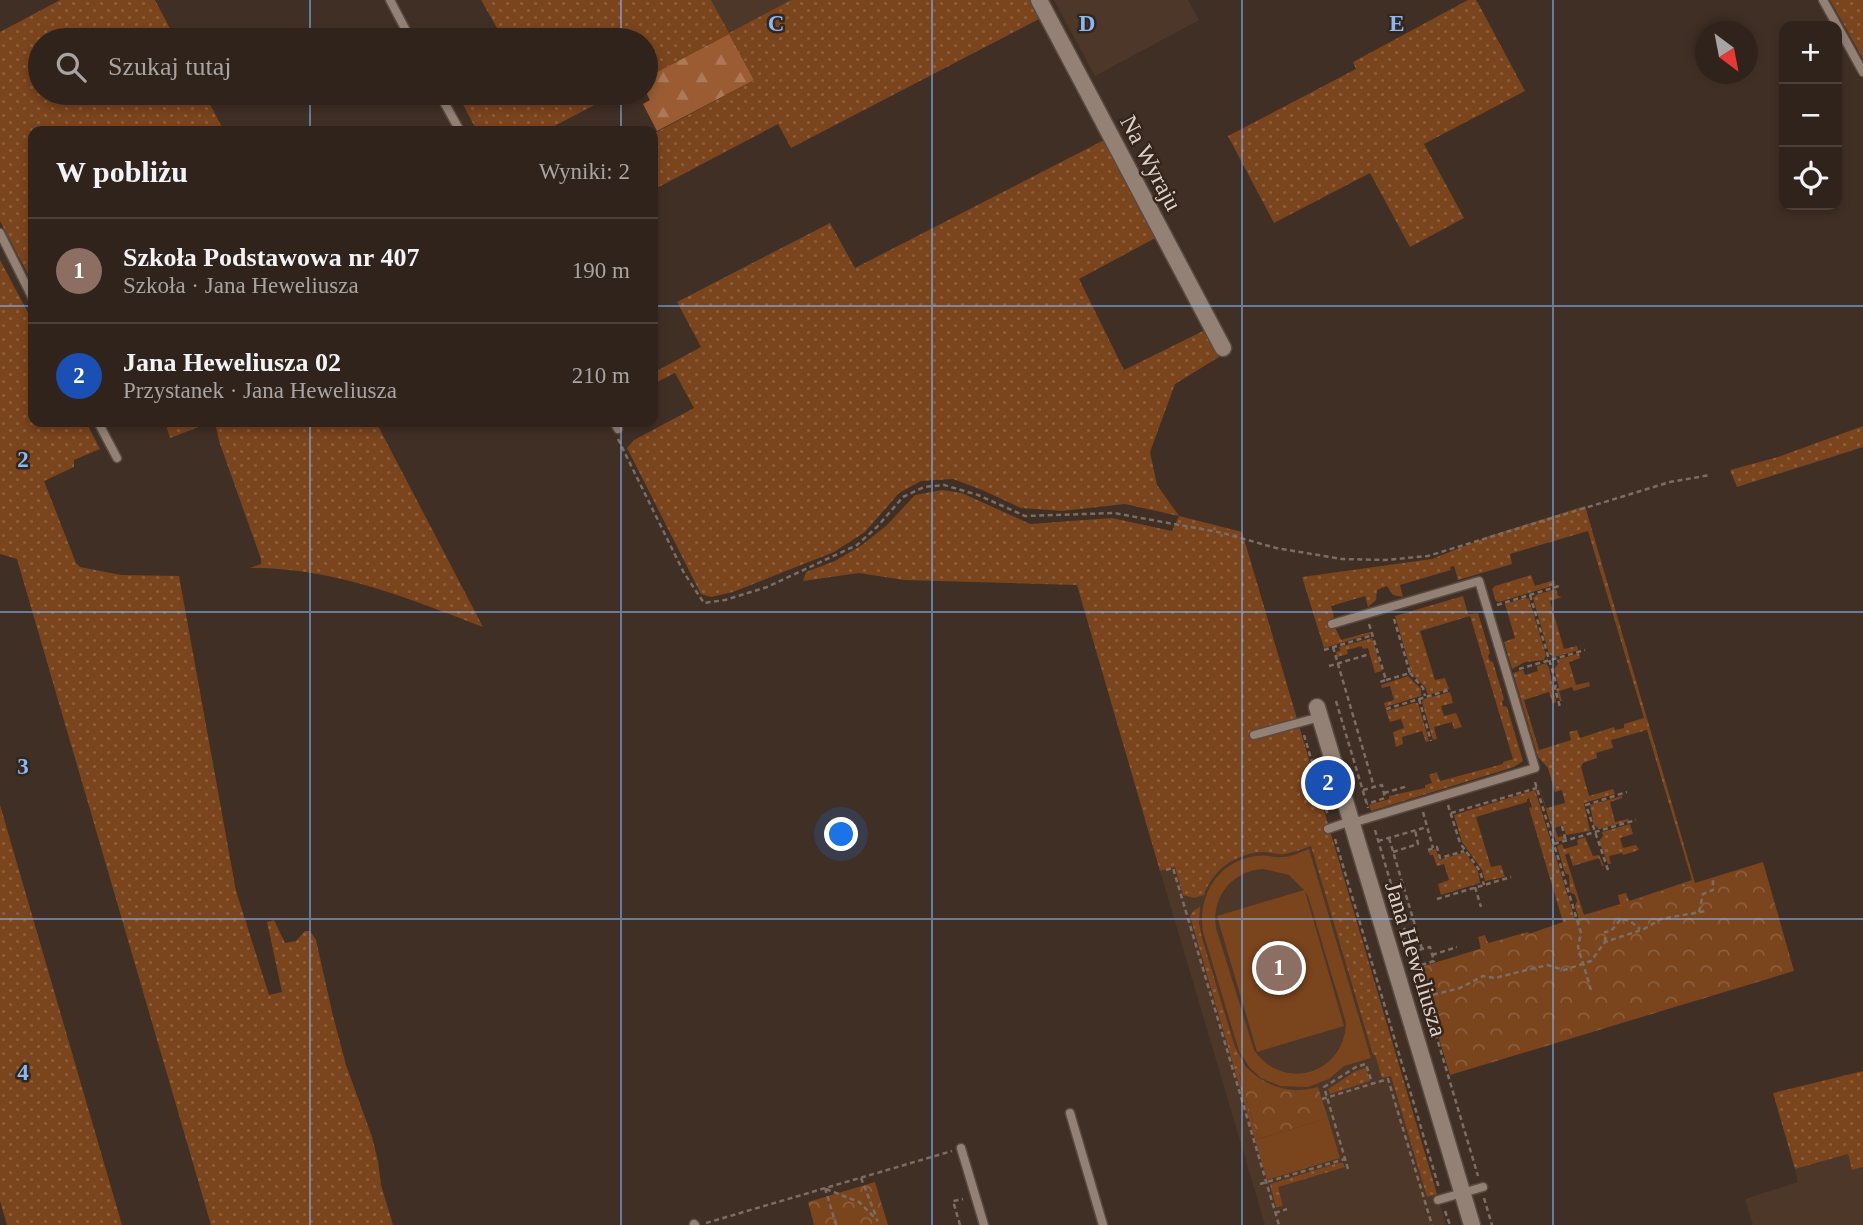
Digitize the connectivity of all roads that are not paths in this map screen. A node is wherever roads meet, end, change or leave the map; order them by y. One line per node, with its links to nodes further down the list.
1 (390, 0): 4 (lane)
2 (1039, 0): 10 (street, Na Wyraju)
3 (1823, 0): 5 (lane)
4 (405, 28)
5 (1863, 72)
6 (446, 105): 7 (lane)
7 (457, 126)
8 (0, 233): 9 (lane)
9 (28, 289)
10 (1223, 348)
11 (101, 427): 12 (lane)
12 (117, 458)
13 (1332, 624): 16 (lane)
14 (1319, 712): 15 (lane); 16 (street, Jana Heweliusza)
15 (1254, 735)
16 (1352, 822): 17 (lane); 21 (street, Jana Heweliusza)
17 (1330, 828)
18 (1070, 1113): 24 (lane)
19 (961, 1148): 23 (lane)
20 (1482, 1188): 21 (lane)
21 (1462, 1193): 22 (lane); 25 (street, Jana Heweliusza)
22 (1441, 1200)
23 (984, 1225)
24 (1103, 1225)
25 (1472, 1225)

